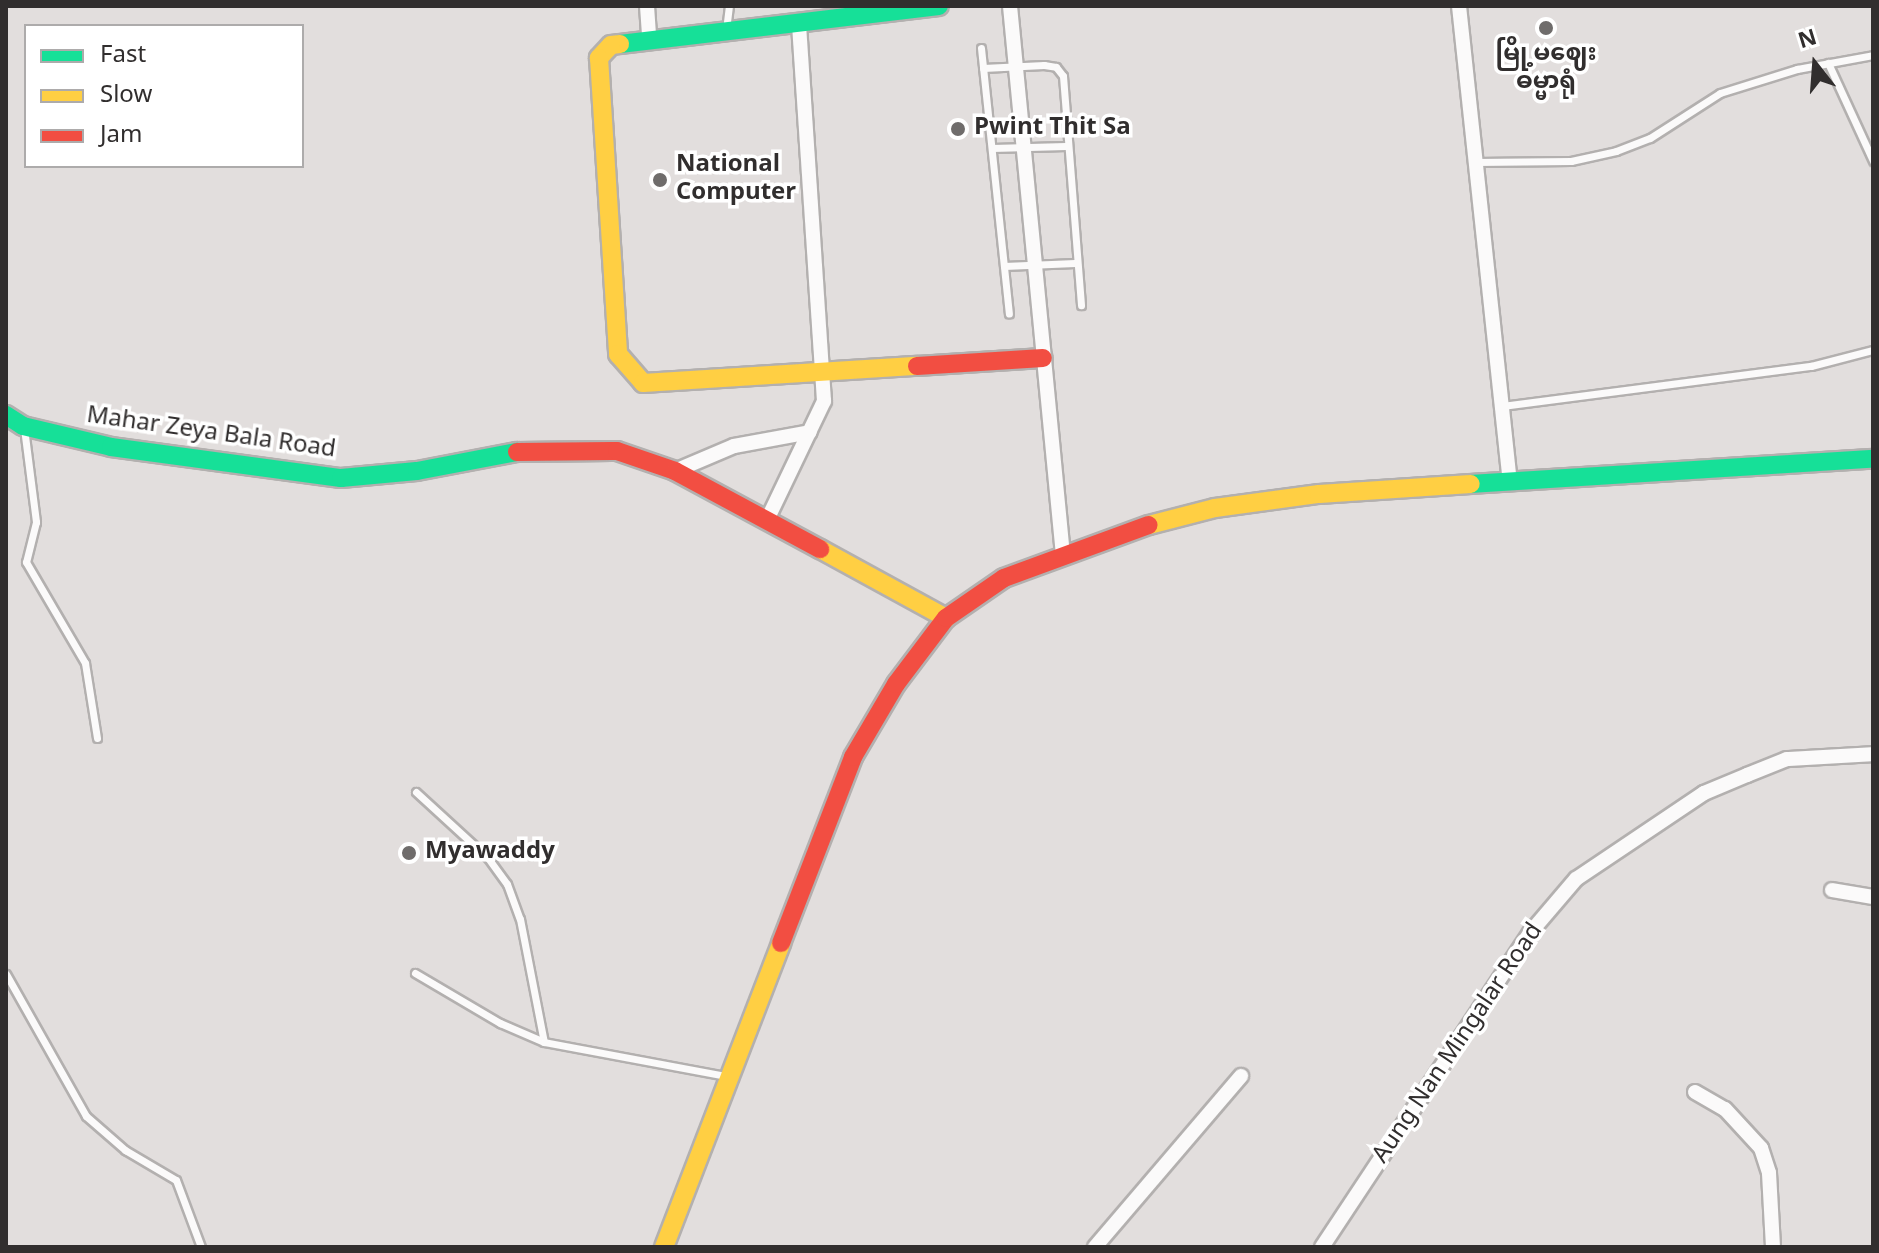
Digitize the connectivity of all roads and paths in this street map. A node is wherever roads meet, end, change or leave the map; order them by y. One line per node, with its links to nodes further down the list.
1 (647, 6): 9 (street)
2 (729, 6): 8 (lane)
3 (939, 6): 6 (main road)
4 (1010, 6): 13 (street)
5 (1459, 6): 19 (street)
6 (848, 11): 7 (main road)
7 (799, 22): 8 (main road); 27 (street)
8 (726, 30): 9 (main road)
9 (649, 37): 27 (main road)
10 (981, 48): 14 (lane)
11 (1873, 55): 12 (lane)
12 (1828, 63): 18 (lane); 19 (lane)
13 (1015, 64): 14 (lane); 15 (street); 16 (lane)
14 (983, 68): 17 (lane)
15 (1023, 146): 16 (lane); 17 (lane); 22 (street)
16 (1066, 146): 20 (lane)
17 (992, 148): 21 (lane)
18 (1873, 161)
19 (1476, 162): 28 (street)
20 (1075, 263): 22 (lane); 23 (lane)
21 (1004, 266): 22 (lane); 24 (lane)
22 (1035, 266): 26 (street)
23 (1081, 305)
24 (1009, 314)
25 (1873, 350): 28 (lane)
26 (1043, 358): 27 (main road); 36 (street)
27 (824, 369): 31 (street)
28 (1502, 406): 34 (street)
29 (6, 415): 30 (main road, Mahar Zeya Bala Road)
30 (23, 426): 33 (main road, Mahar Zeya Bala Road); 38 (lane)
31 (810, 432): 33 (street); 35 (street)
32 (1873, 459): 34 (main road)
33 (675, 471): 35 (main road, Mahar Zeya Bala Road)
34 (1510, 482): 36 (main road)
35 (768, 518): 37 (main road, Mahar Zeya Bala Road)
36 (1063, 555): 37 (main road)
37 (946, 618): 47 (main road)
38 (97, 738)
39 (1873, 754): 52 (street, Aung Nan Mingalar Road)
40 (416, 792): 45 (lane)
41 (1832, 890): 42 (street)
42 (1873, 897)
43 (415, 973): 45 (lane)
44 (6, 974): 49 (lane)
45 (544, 1042): 47 (lane)
46 (1241, 1076): 51 (street)
47 (728, 1077): 50 (main road)
48 (1695, 1092): 53 (street)
49 (201, 1247)
50 (664, 1247)
51 (1095, 1247)
52 (1322, 1247)
53 (1773, 1247)

